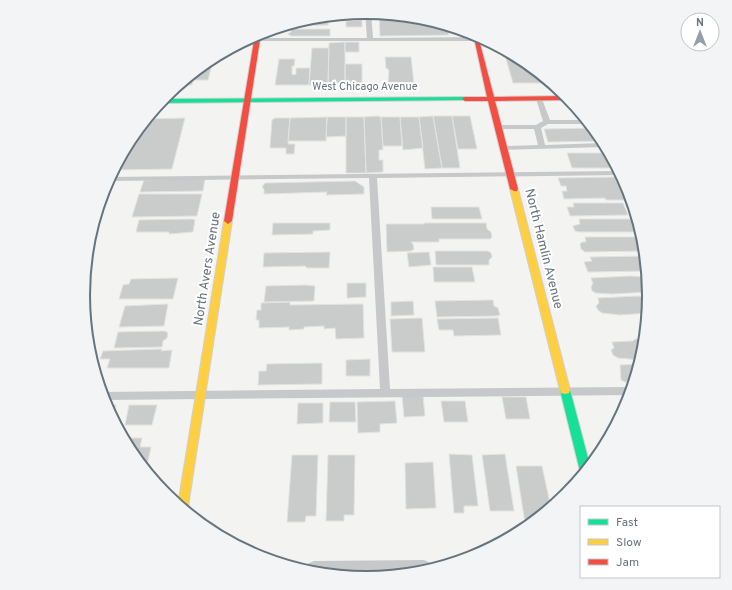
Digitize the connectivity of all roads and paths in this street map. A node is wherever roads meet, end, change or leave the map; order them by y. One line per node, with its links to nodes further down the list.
1 (369, 19): 4 (lane)
2 (268, 37): 4 (lane)
3 (464, 37): 4 (lane)
4 (370, 39)
5 (257, 41): 10 (street, North Avers Avenue)
6 (479, 43): 7 (street, North Hamlin Avenue)
7 (491, 98): 8 (street, West Chicago Avenue); 10 (street, West Chicago Avenue); 14 (street, North Hamlin Avenue)
8 (539, 98): 9 (street, West Chicago Avenue); 12 (lane)
9 (559, 98)
10 (247, 100): 11 (street, West Chicago Avenue); 22 (street, North Avers Avenue)
11 (170, 101)
12 (547, 122): 13 (lane); 15 (lane)
13 (583, 124)
14 (499, 127): 15 (lane); 18 (street, North Hamlin Avenue)
15 (537, 127): 17 (lane)
16 (597, 144): 17 (lane)
17 (542, 146): 18 (lane)
18 (504, 148): 20 (street, North Hamlin Avenue)
19 (614, 173): 20 (lane)
20 (511, 174): 21 (lane); 25 (street, North Hamlin Avenue)
21 (373, 176): 22 (lane); 26 (lane)
22 (235, 177): 23 (lane); 27 (street, North Avers Avenue)
23 (115, 179)
24 (624, 391): 25 (lane)
25 (566, 392): 26 (lane); 29 (street, North Hamlin Avenue)
26 (384, 393): 27 (lane)
27 (201, 395): 28 (lane); 30 (street, North Avers Avenue)
28 (109, 396)
29 (584, 464)
30 (184, 503)

